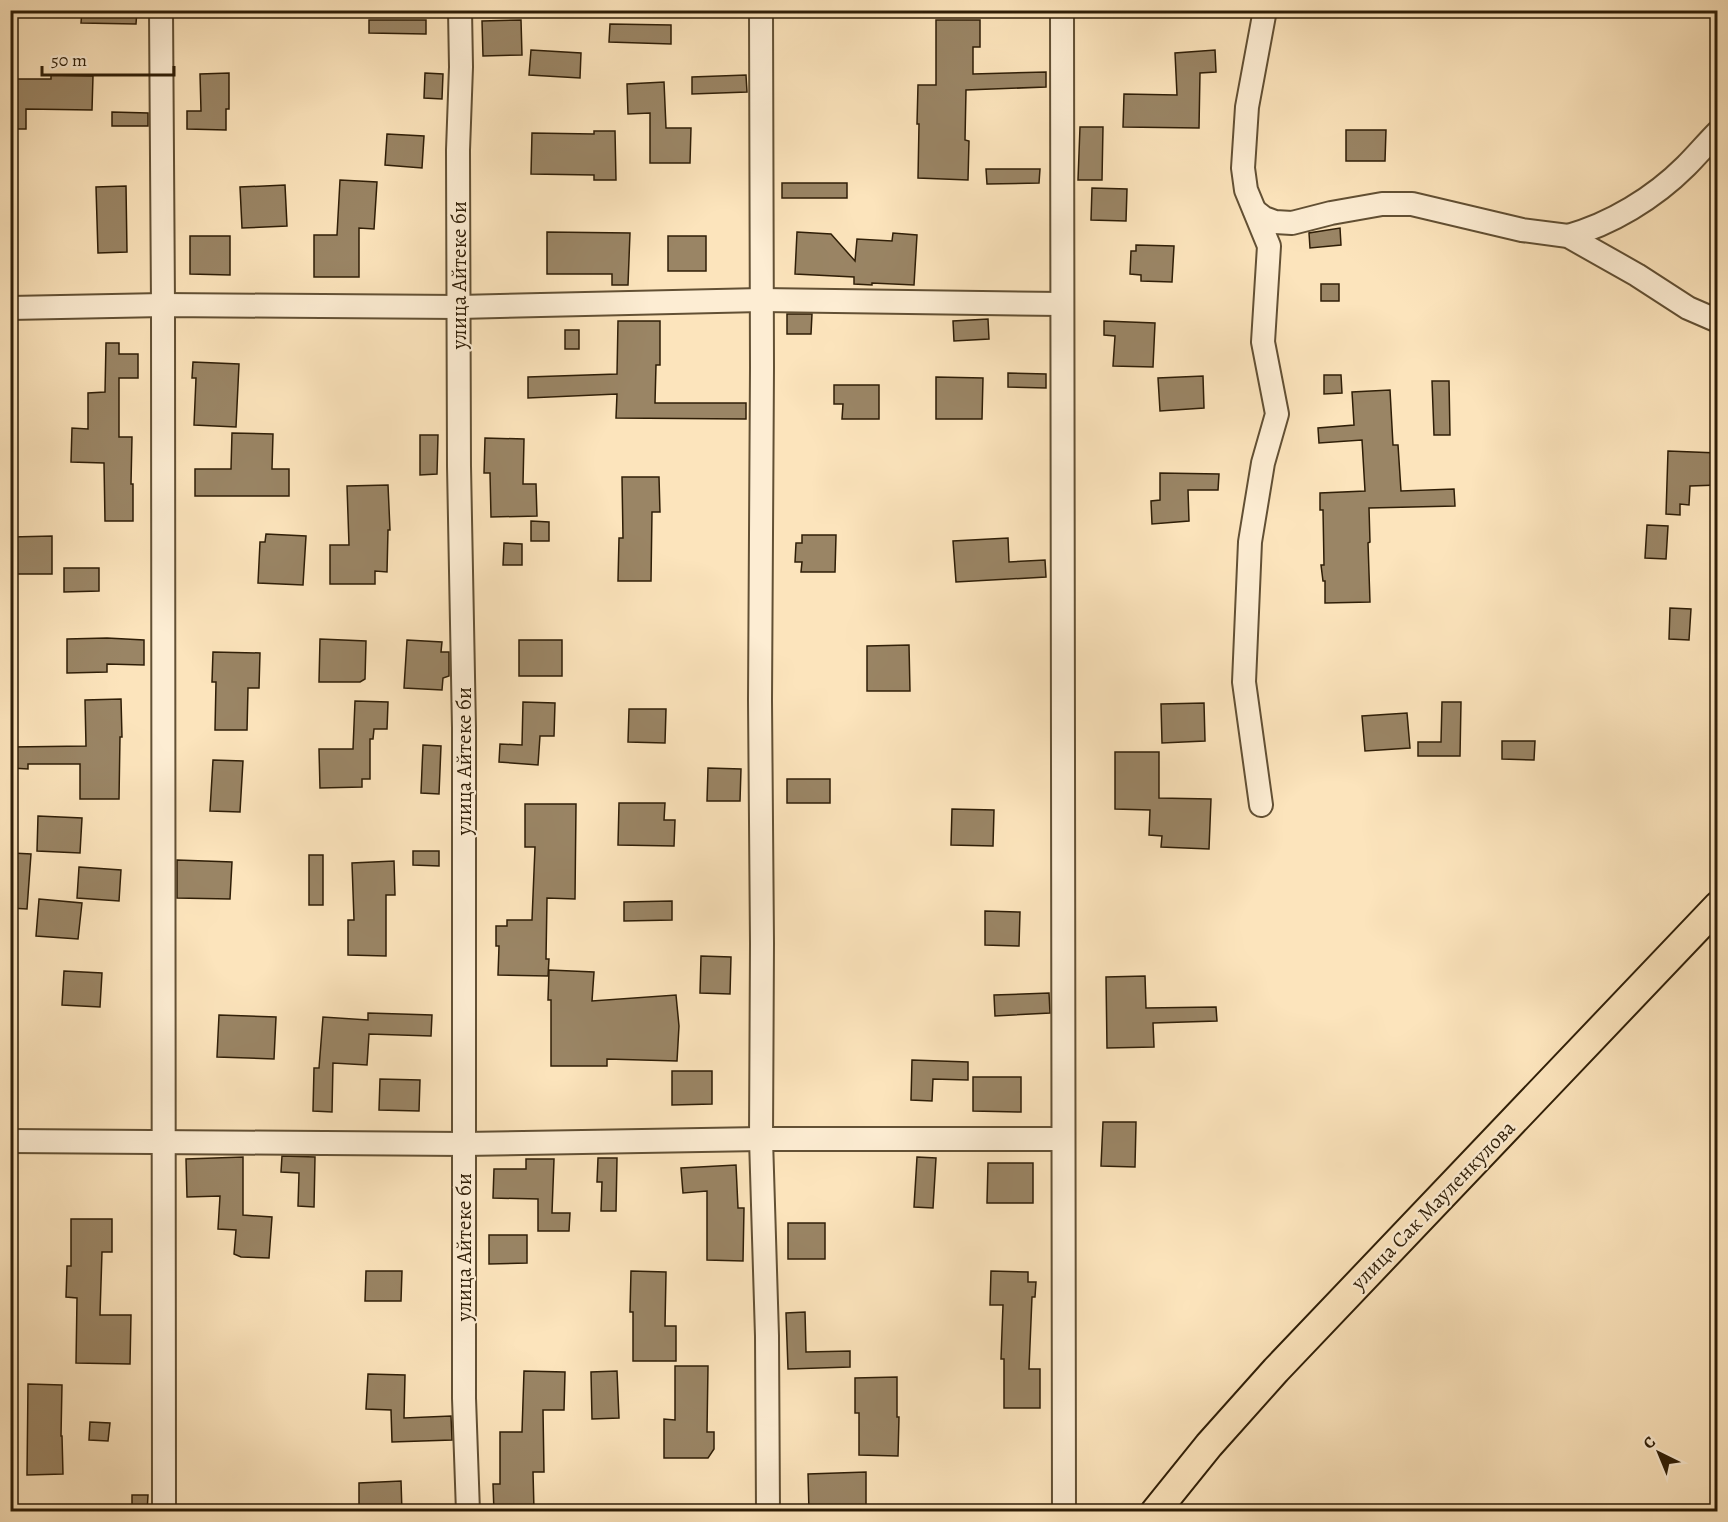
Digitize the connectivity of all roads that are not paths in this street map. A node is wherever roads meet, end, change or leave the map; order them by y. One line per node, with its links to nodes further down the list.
1 (161, 10): 13 (street)
2 (460, 10): 14 (street, улица Айтеке би)
3 (761, 10): 11 (street)
4 (1062, 10): 12 (street)
5 (1265, 10): 7 (street)
6 (1718, 132): 9 (street)
7 (1256, 211): 8 (street); 10 (street)
8 (1292, 223): 9 (street); 10 (street)
9 (1568, 236): 16 (street)
10 (1269, 246): 17 (street)
11 (761, 300): 12 (street); 14 (street); 20 (street)
12 (1061, 304): 19 (street)
13 (163, 305): 14 (street); 15 (street); 22 (street)
14 (459, 307): 23 (street, улица Айтеке би)
15 (10, 309)
16 (1718, 321)
17 (1261, 805)
18 (1718, 906): 28 (main road, улица Сак Мауленкулова)
19 (1064, 1138): 20 (street); 27 (street)
20 (760, 1139): 23 (street); 26 (street)
21 (10, 1141): 22 (street)
22 (164, 1141): 23 (street); 24 (street)
23 (464, 1144): 25 (street, улица Айтеке би)
24 (164, 1512)
25 (468, 1512)
26 (768, 1512)
27 (1064, 1512)
28 (1155, 1512)

